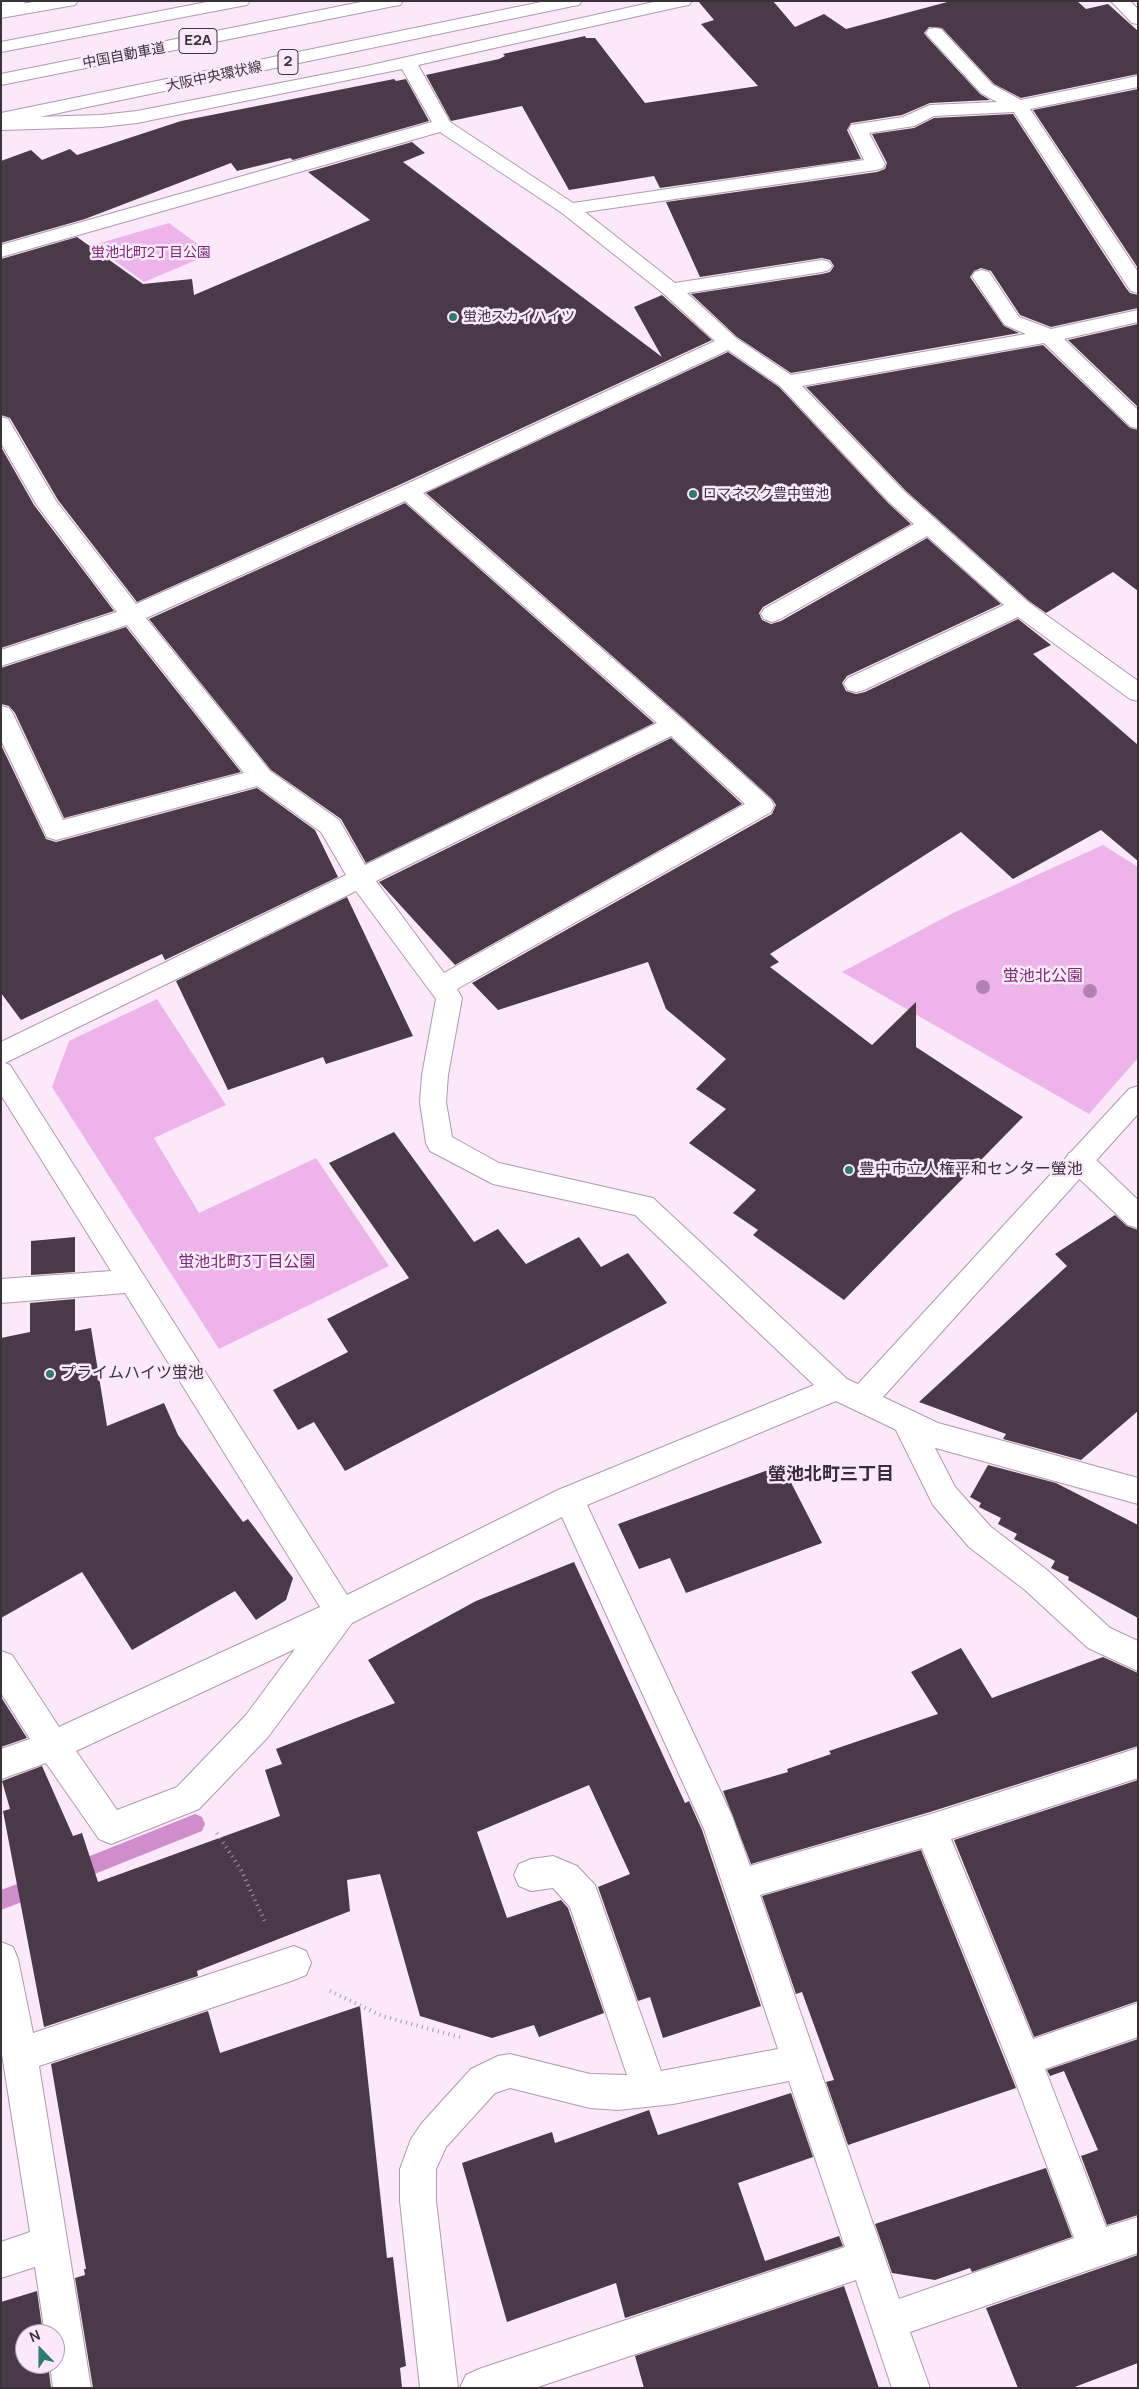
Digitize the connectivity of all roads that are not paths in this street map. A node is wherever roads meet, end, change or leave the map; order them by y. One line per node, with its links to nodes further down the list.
1 (17, 1): 8 (main road)
2 (69, 1): 9 (main road)
3 (241, 1): 12 (main road, 中国自動車道 / E2A)
4 (394, 1): 14 (main road, 中国自動車道 / E2A)
5 (573, 1): 17 (main road, 大阪中央環状線 / 2)
6 (683, 1): 13 (main road)
7 (1120, 1): 10 (main road)
8 (1, 8)
9 (1, 14)
10 (1138, 18)
11 (935, 34): 16 (main road)
12 (1, 47)
13 (408, 62): 18 (main road); 19 (main road)
14 (1, 80)
15 (1138, 81): 16 (main road)
16 (1019, 106): 20 (main road); 24 (main road)
17 (1, 120)
18 (1, 124)
19 (443, 125): 20 (main road); 21 (main road)
20 (569, 209): 25 (main road)
21 (1, 251)
22 (822, 266): 25 (main road)
23 (982, 276): 27 (main road)
24 (1138, 286)
25 (671, 290): 28 (main road)
26 (1138, 316): 27 (main road)
27 (1049, 336): 29 (main road); 30 (main road)
28 (729, 342): 29 (main road); 32 (main road)
29 (788, 382): 33 (main road)
30 (1138, 422)
31 (1, 424): 36 (main road)
32 (408, 492): 36 (main road); 41 (main road)
33 (929, 525): 34 (main road); 35 (main road)
34 (1020, 606): 38 (main road); 39 (main road)
35 (772, 614)
36 (132, 615): 37 (main road); 42 (main road)
37 (1, 658)
38 (856, 684)
39 (1138, 693)
40 (1, 714): 42 (main road)
41 (674, 725): 43 (main road); 44 (main road)
42 (261, 777): 43 (main road)
43 (361, 880): 44 (main road); 45 (main road)
44 (440, 987): 52 (main road)
45 (1, 1054)
46 (1, 1072): 50 (main road)
47 (1138, 1096): 48 (main road)
48 (1079, 1161): 49 (main road); 52 (main road)
49 (1138, 1217)
50 (132, 1281): 51 (main road); 56 (main road)
51 (1, 1292)
52 (850, 1394): 53 (main road); 55 (main road)
53 (907, 1422): 54 (main road); 57 (main road)
54 (1138, 1492)
55 (569, 1499): 56 (main road); 64 (main road)
56 (340, 1613): 59 (main road); 59 (main road)
57 (1138, 1657)
58 (1, 1664): 59 (main road)
59 (53, 1746): 61 (main road)
60 (1138, 1763): 62 (main road)
61 (1, 1764)
62 (931, 1830): 64 (main road); 69 (main road)
63 (531, 1875): 71 (main road)
64 (739, 1886): 70 (main road)
65 (1, 1959): 68 (main road)
66 (294, 1963): 68 (main road)
67 (1138, 2020): 69 (main road)
68 (20, 2056): 73 (main road)
69 (1024, 2058): 74 (main road)
70 (800, 2062): 71 (main road); 75 (main road)
71 (650, 2090): 79 (main road)
72 (1138, 2235): 74 (main road)
73 (48, 2244): 76 (main road); 78 (main road)
74 (1096, 2248): 77 (main road)
75 (867, 2258): 77 (main road); 80 (main road)
76 (1, 2260)
77 (888, 2321): 81 (main road)
78 (72, 2388)
79 (438, 2388)
80 (479, 2388)
81 (911, 2388)

